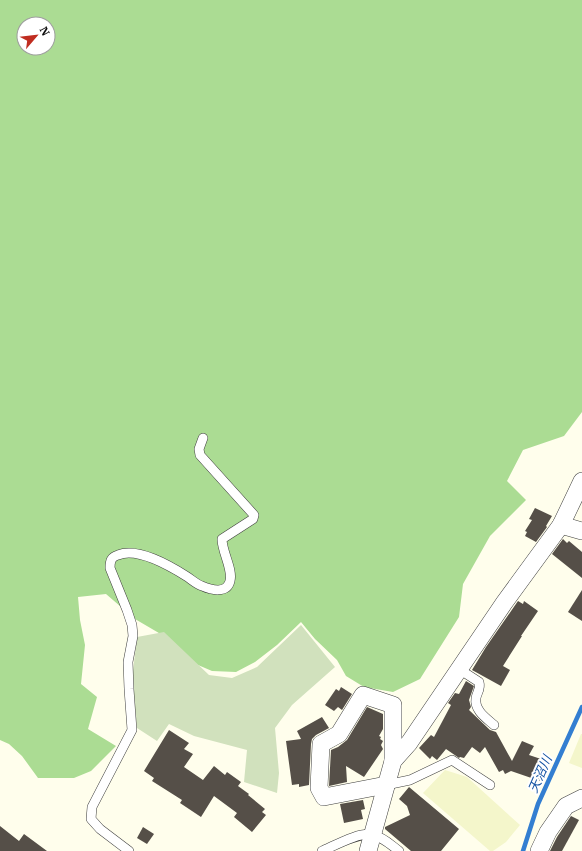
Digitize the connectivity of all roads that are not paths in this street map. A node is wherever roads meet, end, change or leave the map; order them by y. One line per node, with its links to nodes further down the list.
1 (203, 438): 12 (lane)
2 (582, 481): 3 (street)
3 (560, 525): 4 (street); 5 (street)
4 (582, 531)
5 (459, 669): 6 (lane); 7 (street)
6 (494, 725)
7 (393, 761): 8 (street); 8 (street)
8 (386, 785): 9 (lane); 11 (street)
9 (490, 785)
10 (582, 798): 16 (street)
11 (372, 834): 13 (lane); 14 (street); 15 (lane)
12 (129, 851)
13 (322, 851)
14 (368, 851)
15 (399, 851)
16 (539, 851)

